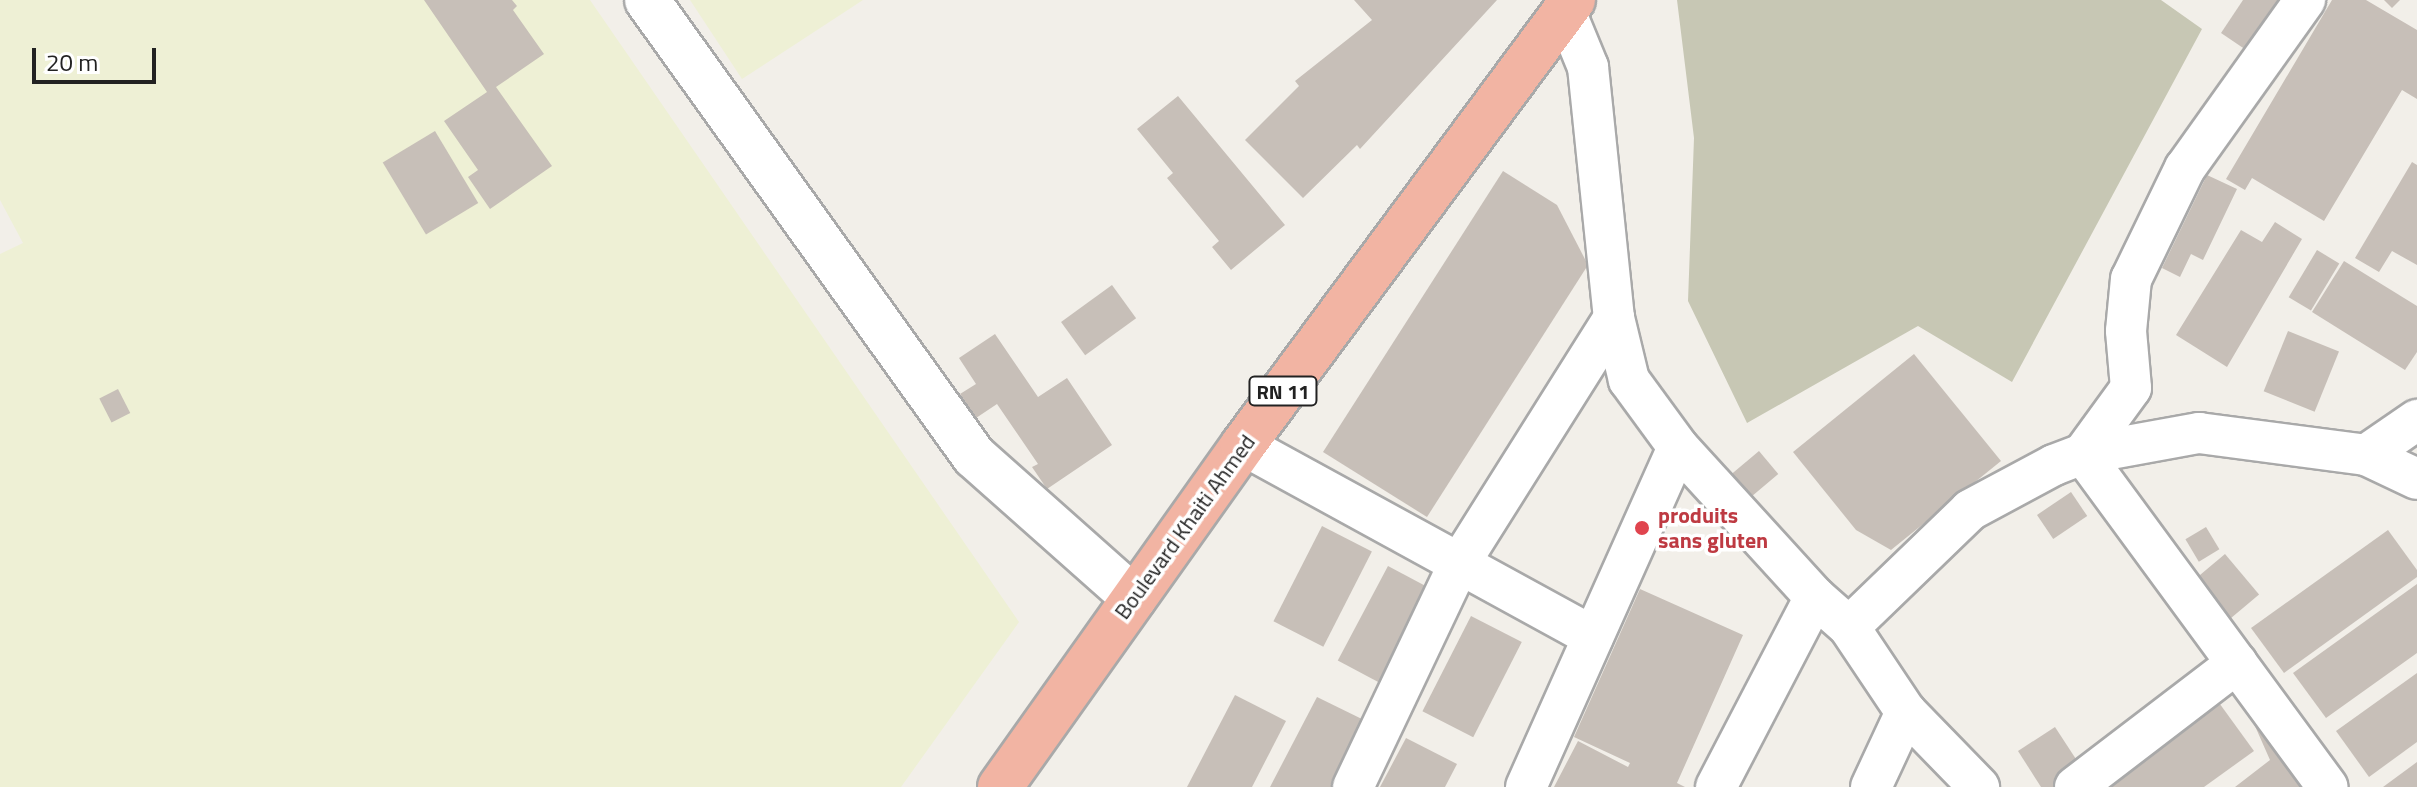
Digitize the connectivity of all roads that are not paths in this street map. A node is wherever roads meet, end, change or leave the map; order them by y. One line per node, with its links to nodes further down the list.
1 (647, 0): 13 (street)
2 (2305, 0): 8 (street)
3 (1569, 6): 4 (street); 6 (highway, Boulevard Khaiti Ahmed / RN 11)
4 (1614, 318): 7 (street); 11 (street)
5 (2417, 420): 9 (street)
6 (1243, 445): 11 (street); 13 (highway, Boulevard Khaiti Ahmed / RN 11)
7 (1678, 447): 12 (street); 15 (street)
8 (2083, 454): 9 (street); 14 (street); 16 (street)
9 (2366, 455): 10 (street)
10 (2417, 479)
11 (1459, 564): 15 (street); 19 (street)
12 (1815, 597): 14 (street); 21 (street)
13 (1134, 598): 18 (highway, Boulevard Khaiti Ahmed / RN 11)
14 (1849, 627): 17 (street)
15 (1593, 637): 20 (street)
16 (2237, 663): 24 (street); 25 (street)
17 (1906, 712): 22 (street); 23 (street)
18 (1000, 787)
19 (1353, 787)
20 (1526, 787)
21 (1716, 787)
22 (1871, 787)
23 (1979, 787)
24 (2075, 787)
25 (2328, 787)

